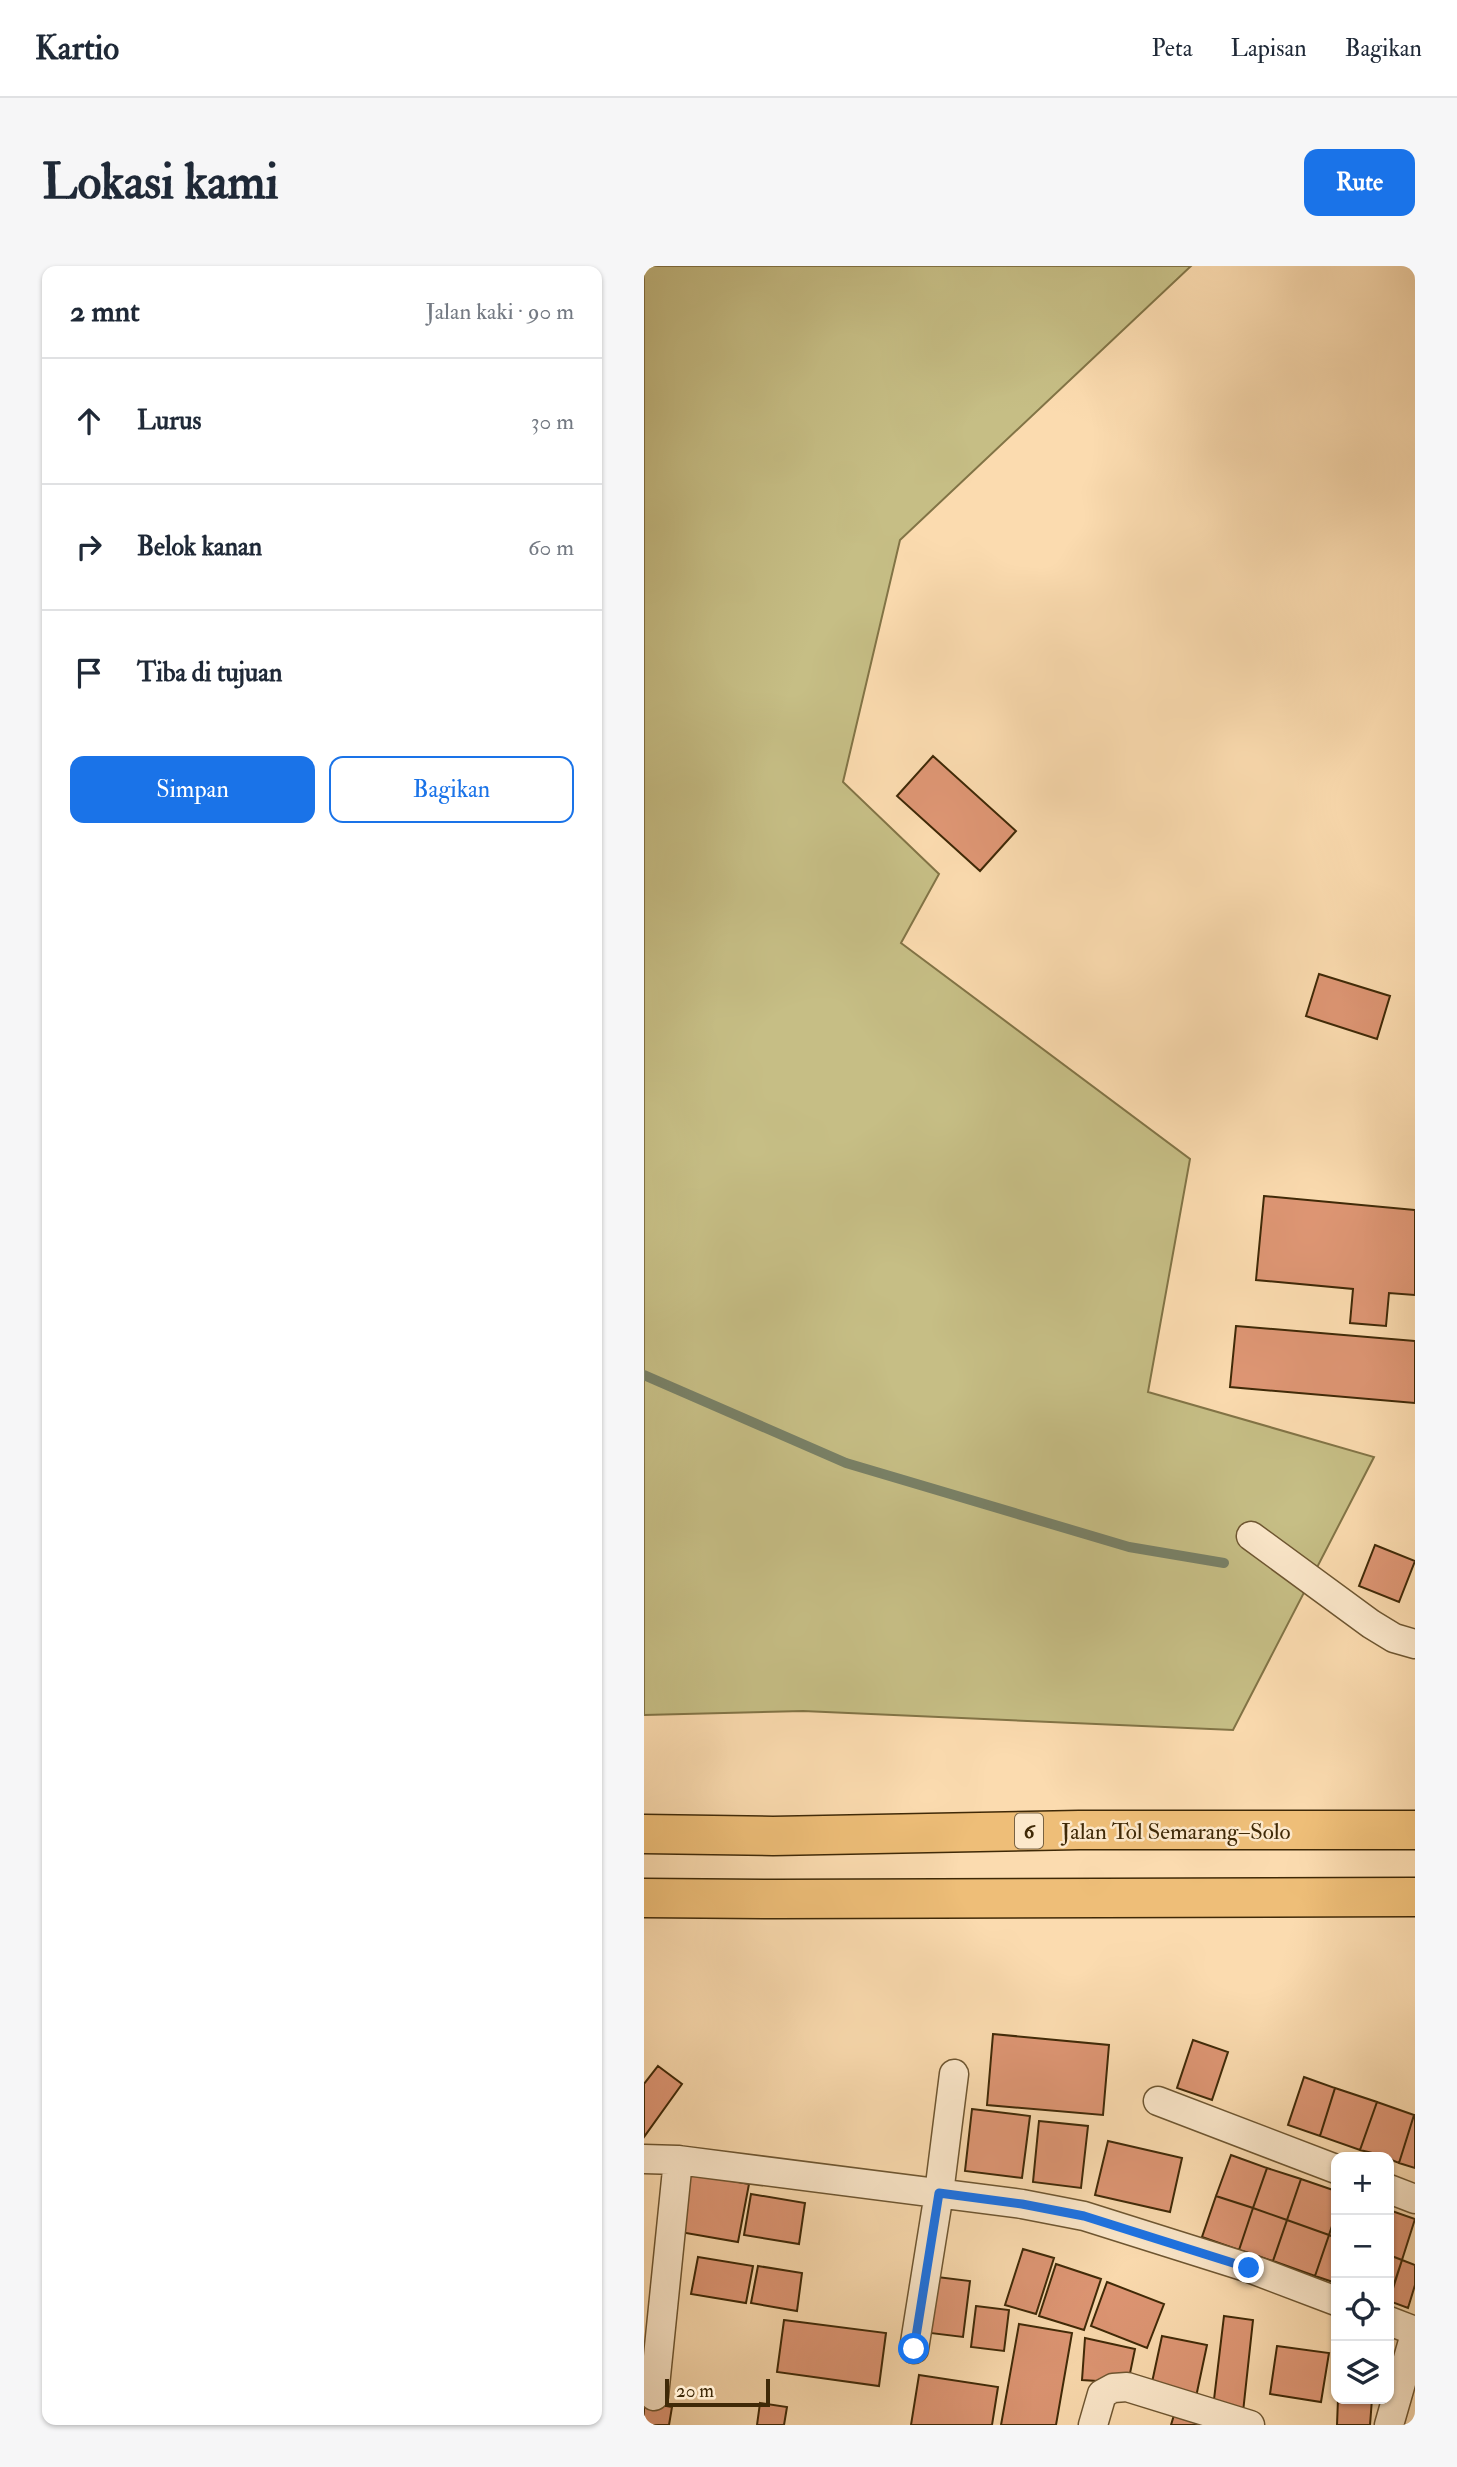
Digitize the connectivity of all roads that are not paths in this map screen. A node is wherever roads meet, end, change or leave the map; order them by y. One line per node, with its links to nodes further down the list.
1 (1251, 1536): 2 (street)
2 (1415, 1644)
3 (1415, 1830): 4 (highway, Jalan Tol Semarang–Solo / 6)
4 (644, 1834)
5 (1415, 1897): 6 (highway)
6 (644, 1898)
7 (954, 2074): 13 (street)
8 (1158, 2101): 11 (street)
9 (644, 2159): 10 (street)
10 (678, 2160): 13 (street); 20 (street)
11 (1331, 2167)
12 (1394, 2191): 14 (street)
13 (939, 2193): 15 (street); 18 (street)
14 (1415, 2199)
15 (1331, 2299)
16 (1394, 2323): 17 (street)
17 (1415, 2332): 19 (street)
18 (914, 2349)
19 (1410, 2374): 23 (street)
20 (654, 2396)
21 (1093, 2425): 22 (street)
22 (1250, 2425)
23 (1389, 2425)

